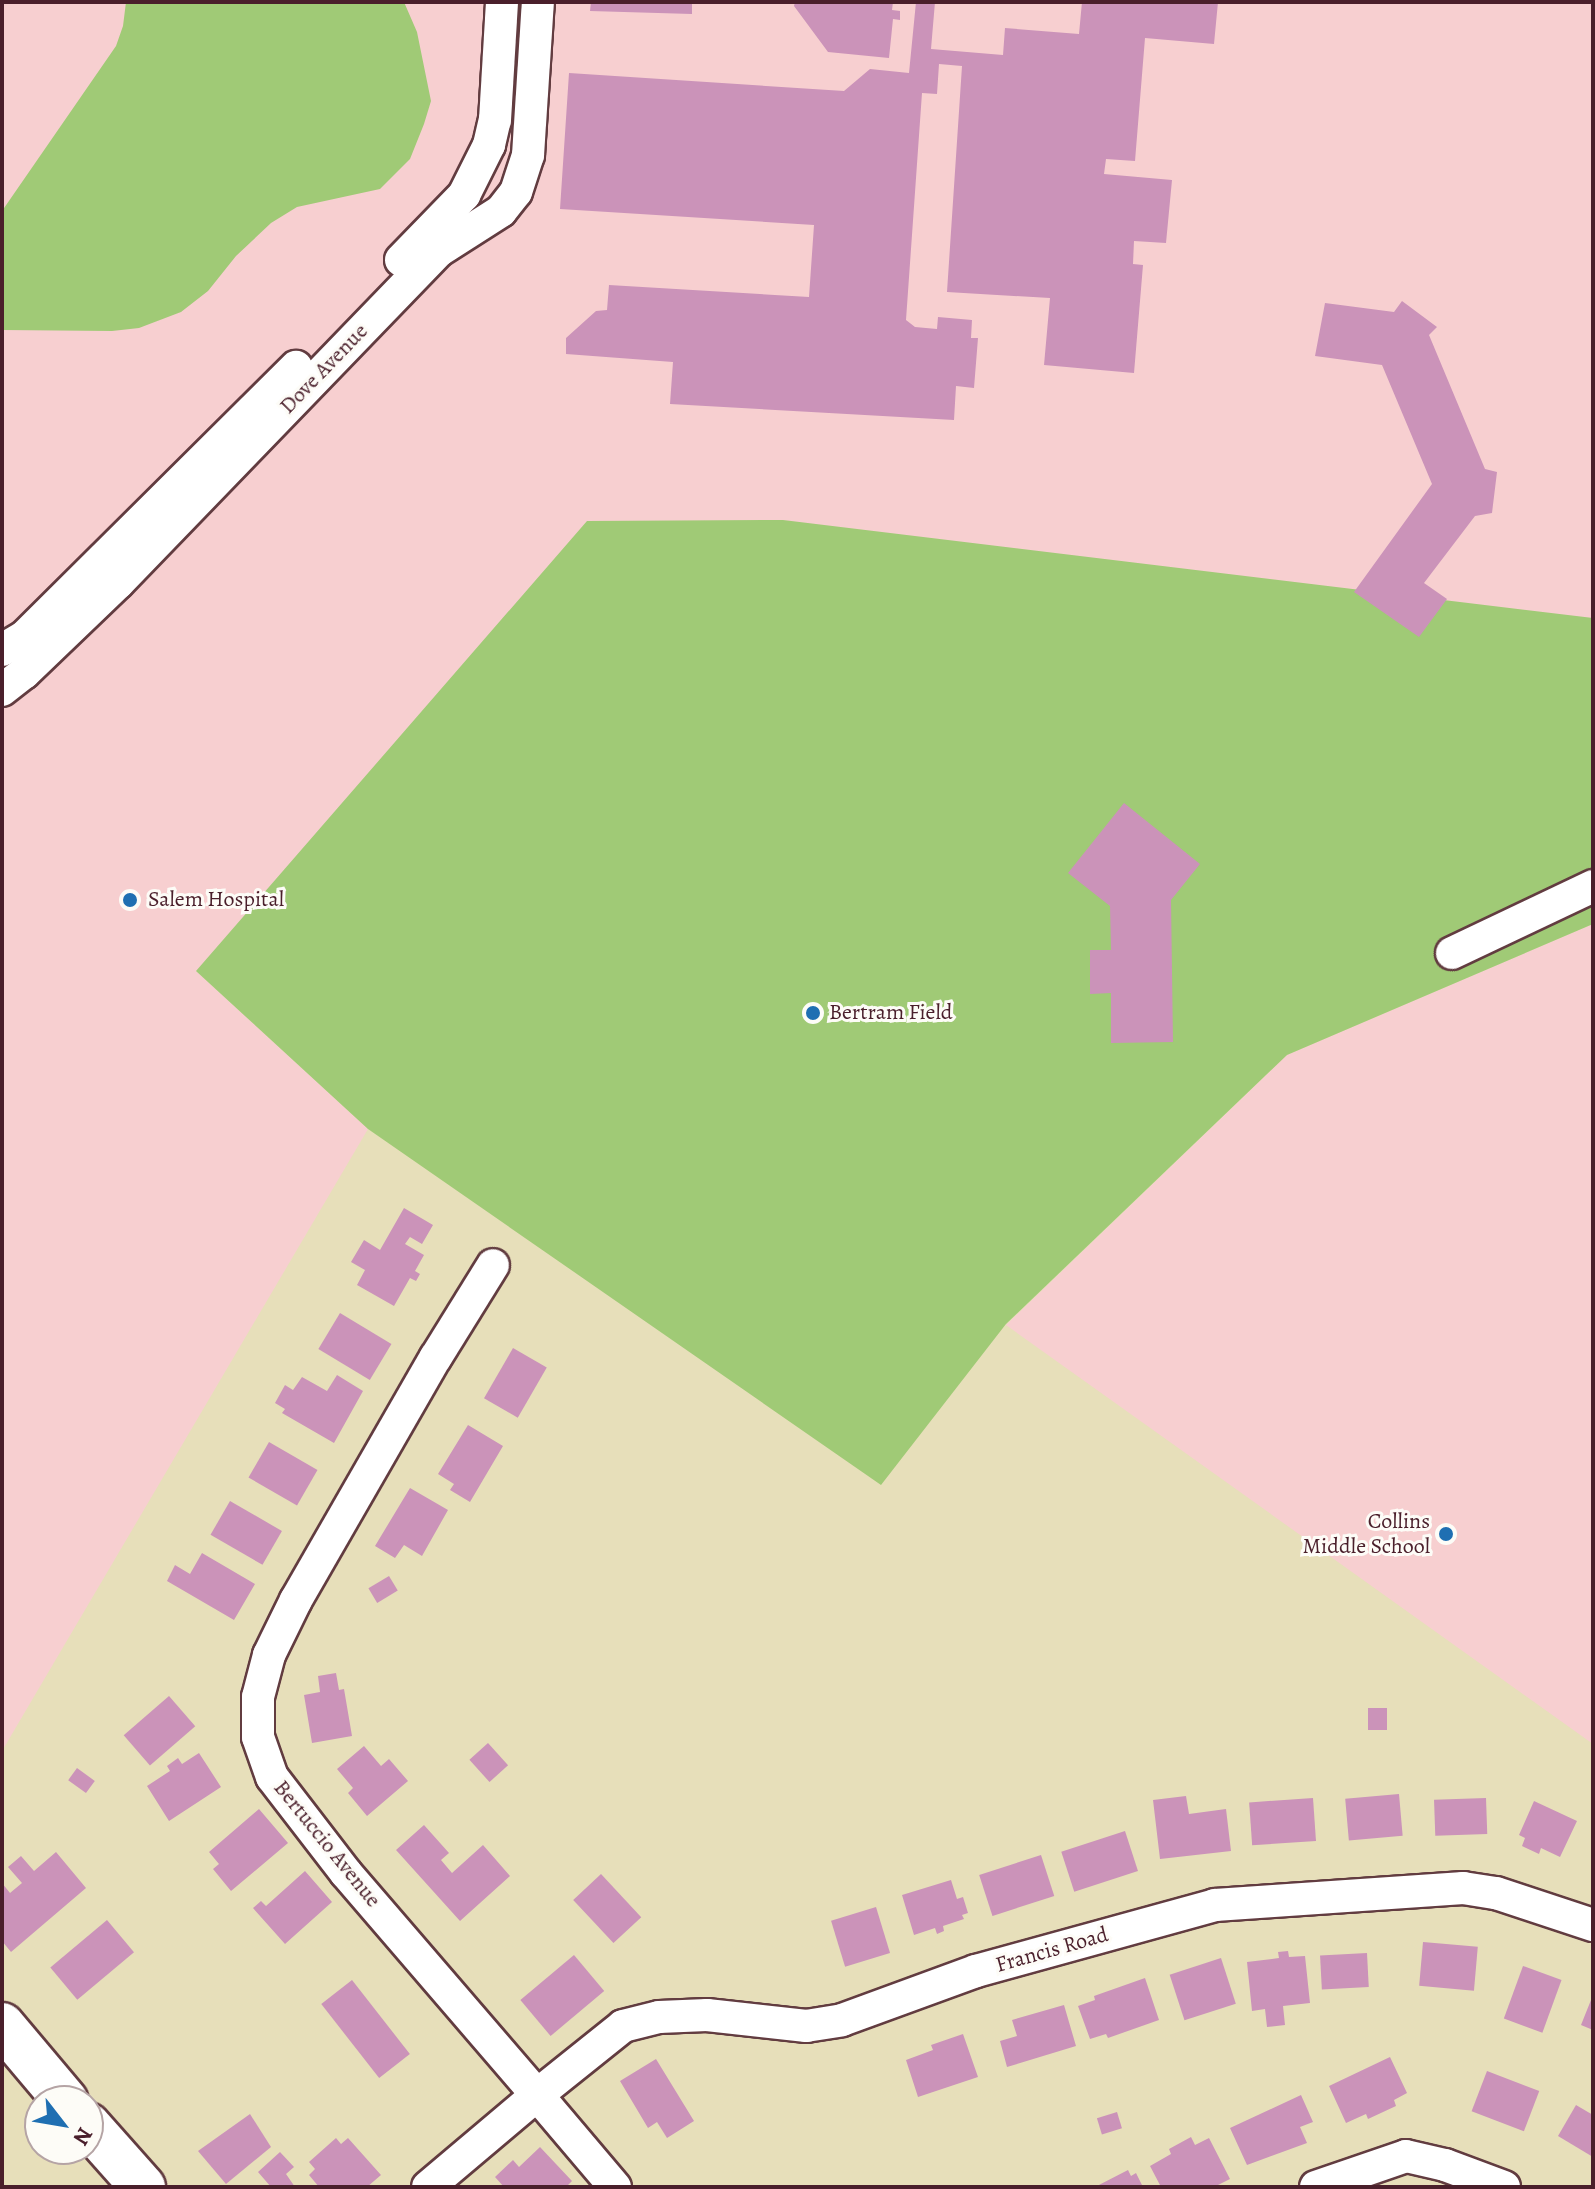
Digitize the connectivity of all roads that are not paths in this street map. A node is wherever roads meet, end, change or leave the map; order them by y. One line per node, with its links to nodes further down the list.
1 (502, 2): 3 (street, Dove Avenue)
2 (538, 2): 4 (street, Dove Avenue)
3 (2, 650)
4 (2, 690)
5 (1593, 886): 6 (street)
6 (1452, 953)
7 (493, 1265): 11 (street, Bertuccio Avenue)
8 (1593, 1925): 11 (street, Francis Road)
9 (2, 2025): 10 (main road)
10 (53, 2085)
11 (537, 2095): 14 (street); 15 (street, Bertuccio Avenue)
12 (104, 2143): 13 (main road)
13 (143, 2187)
14 (428, 2187)
15 (615, 2187)
16 (1316, 2187): 17 (street)
17 (1504, 2187)

